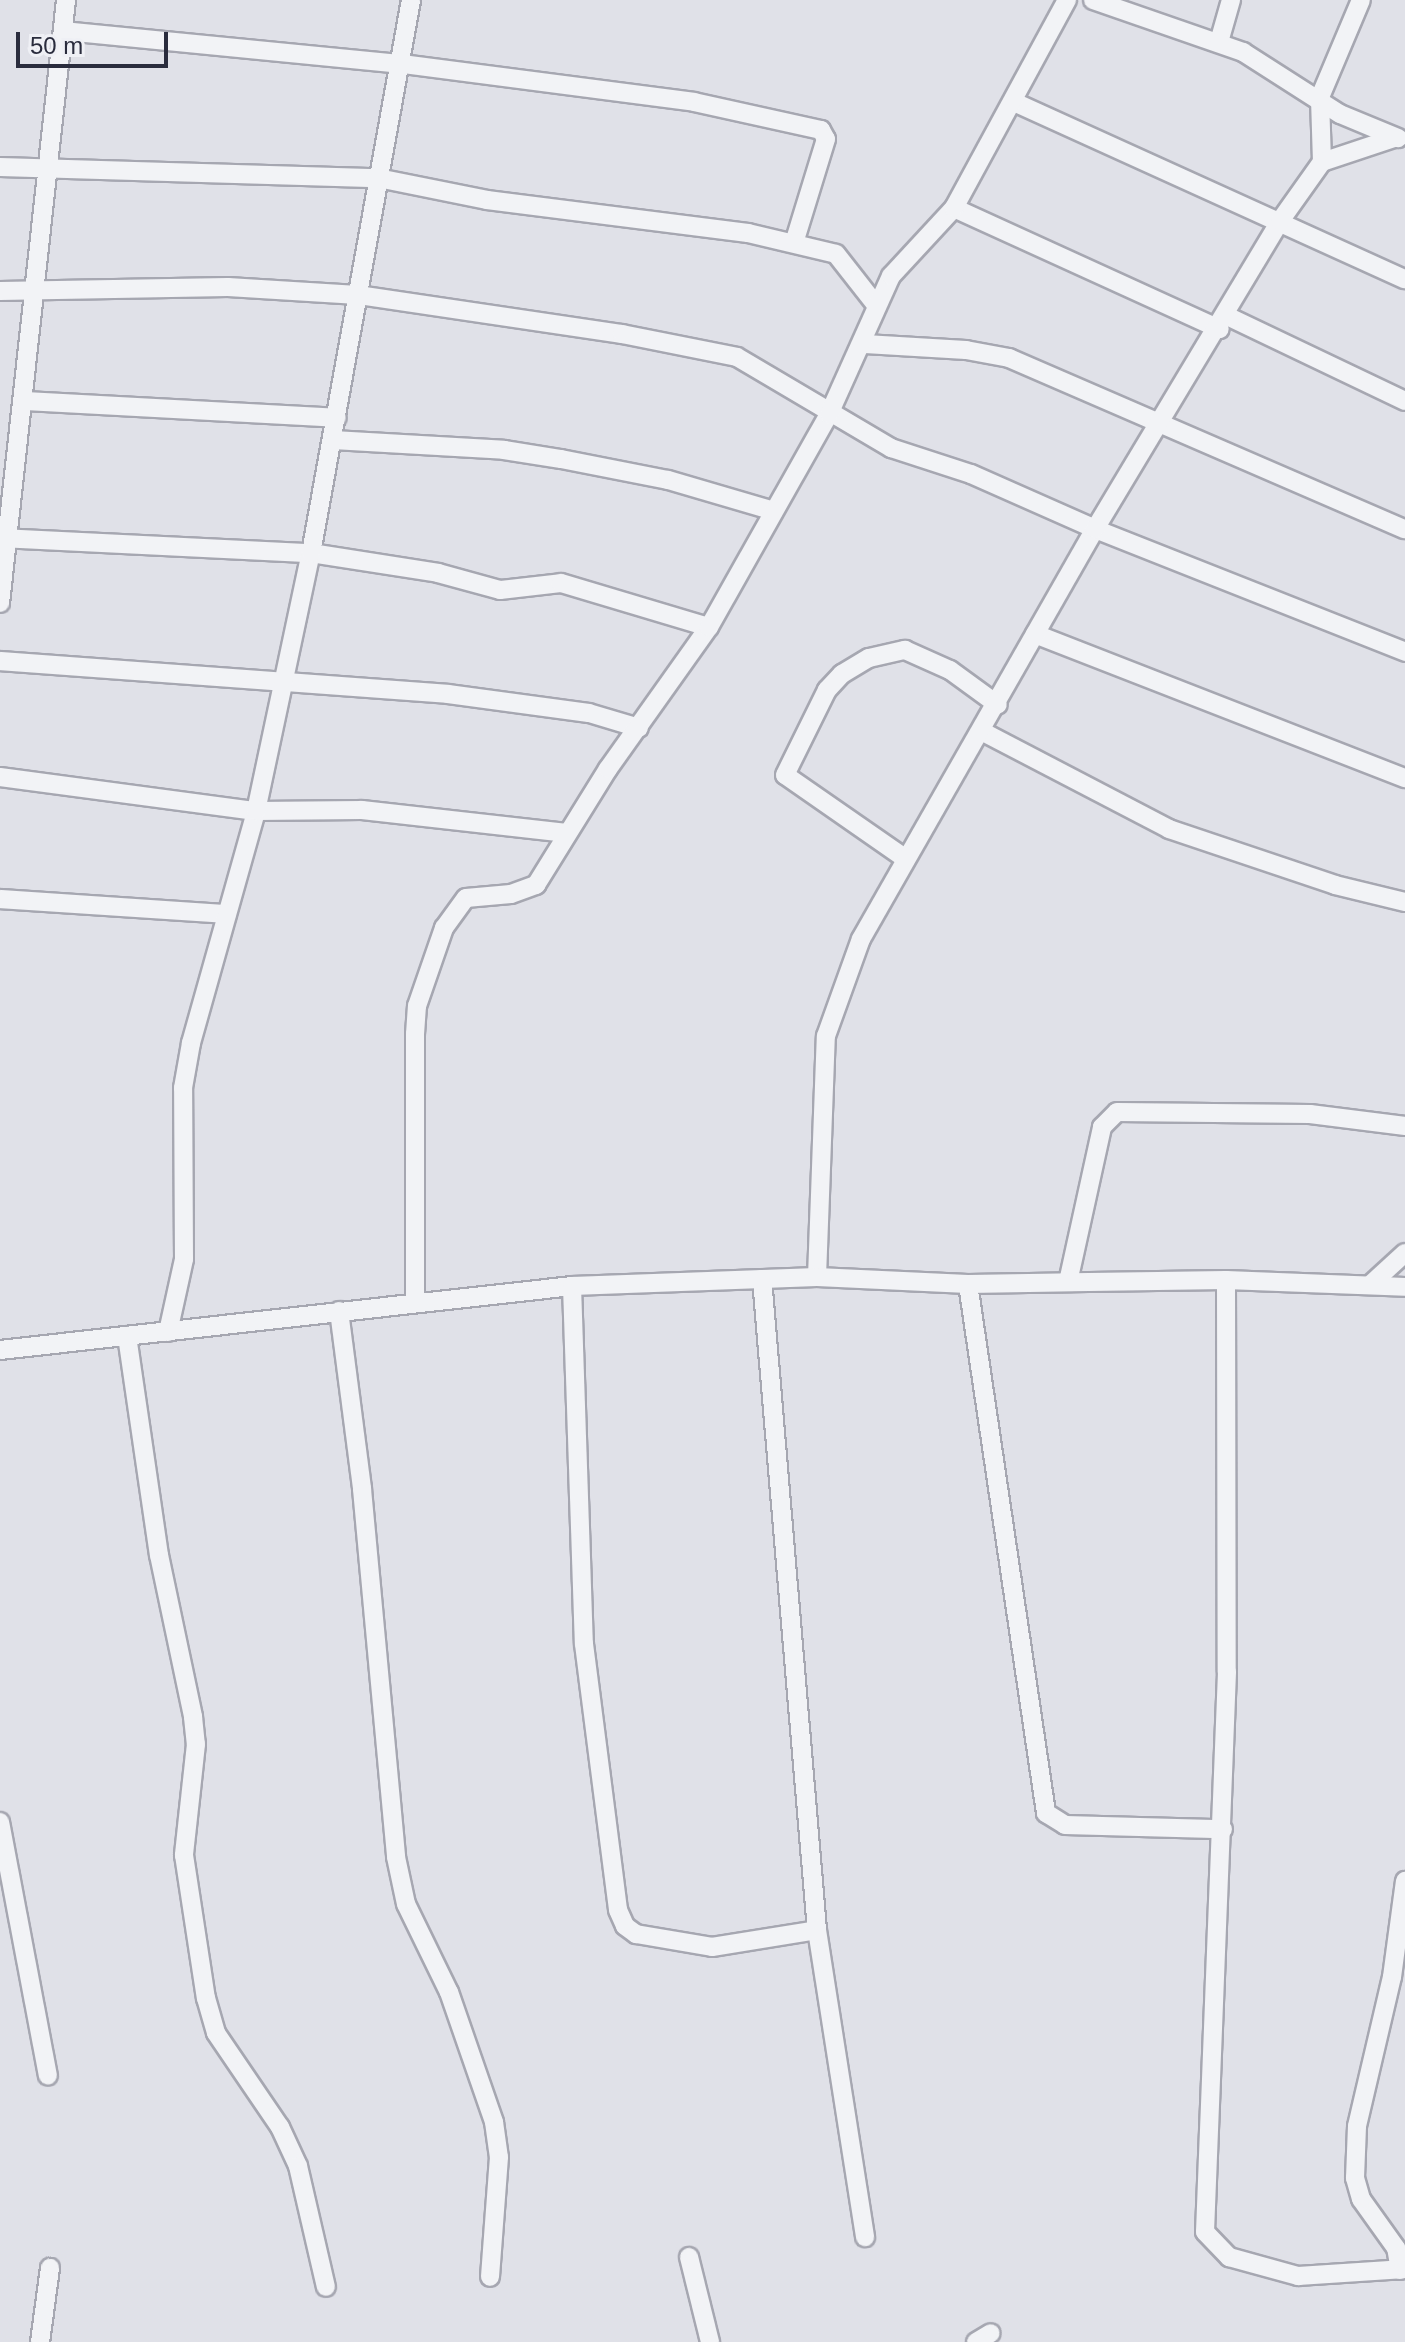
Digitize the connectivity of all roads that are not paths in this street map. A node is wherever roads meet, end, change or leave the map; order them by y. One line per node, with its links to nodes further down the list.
1 (66, 0): 7 (street)
2 (411, 0): 9 (street)
3 (1067, 0): 11 (street)
4 (1093, 0): 8 (street)
5 (1231, 0): 8 (street)
6 (1361, 0): 10 (street)
7 (64, 31): 9 (street); 14 (street)
8 (1219, 42): 10 (street)
9 (403, 64): 16 (street); 19 (street)
10 (1320, 97): 12 (street); 13 (street)
11 (1014, 102): 17 (street); 18 (street)
12 (1400, 138): 13 (street)
13 (1322, 162): 18 (street)
14 (45, 166): 15 (street); 16 (street); 22 (street)
15 (0, 167)
16 (378, 178): 19 (street); 23 (street)
17 (954, 208): 24 (street); 25 (street)
18 (1280, 221): 20 (street); 25 (street)
19 (795, 240): 24 (street)
20 (1405, 279)
21 (0, 291): 22 (street)
22 (38, 292): 23 (street); 27 (street)
23 (358, 295): 29 (street); 30 (street)
24 (876, 305): 26 (street)
25 (1224, 323): 28 (street); 31 (street)
26 (865, 344): 29 (street); 31 (street)
27 (25, 401): 30 (street); 36 (street)
28 (1405, 401)
29 (829, 414): 33 (street); 34 (street)
30 (337, 418): 32 (street)
31 (1162, 425): 34 (street); 35 (street)
32 (333, 440): 33 (street); 37 (street)
33 (774, 511): 39 (street)
34 (1095, 529): 40 (street); 41 (street)
35 (1405, 529)
36 (4, 538): 37 (street); 38 (street)
37 (311, 553): 39 (street); 43 (street)
38 (0, 603)
39 (709, 627): 45 (street)
40 (1035, 634): 44 (street); 48 (street)
41 (1405, 652)
42 (0, 661): 43 (street)
43 (283, 683): 45 (street); 49 (street)
44 (998, 705): 46 (street); 51 (street)
45 (639, 728): 50 (street)
46 (983, 732): 51 (street); 53 (street)
47 (0, 777): 49 (street)
48 (1405, 778)
49 (256, 811): 50 (street); 54 (street)
50 (567, 833): 65 (street)
51 (906, 859): 57 (street)
52 (0, 899): 54 (street)
53 (1405, 902)
54 (227, 914): 67 (street)
55 (1405, 1126): 60 (street)
56 (1405, 1253): 62 (street)
57 (817, 1277): 58 (street); 61 (street)
58 (762, 1279): 63 (street); 73 (street)
59 (1226, 1280): 60 (street); 62 (street); 71 (street)
60 (1068, 1282): 61 (street)
61 (968, 1284): 71 (street)
62 (1371, 1284): 64 (street)
63 (572, 1286): 65 (street); 73 (street)
64 (1405, 1287)
65 (415, 1303): 66 (street)
66 (339, 1311): 67 (street); 79 (street)
67 (168, 1332): 68 (street)
68 (127, 1336): 69 (street); 80 (street)
69 (0, 1350)
70 (0, 1822): 74 (street)
71 (1223, 1829): 78 (street)
72 (1405, 1881): 78 (street)
73 (817, 1930): 75 (street)
74 (48, 2076)
75 (865, 2237)
76 (689, 2257): 82 (street)
77 (50, 2268): 81 (street)
78 (1403, 2269)
79 (490, 2277)
80 (326, 2287)
81 (40, 2342)
82 (710, 2342)

